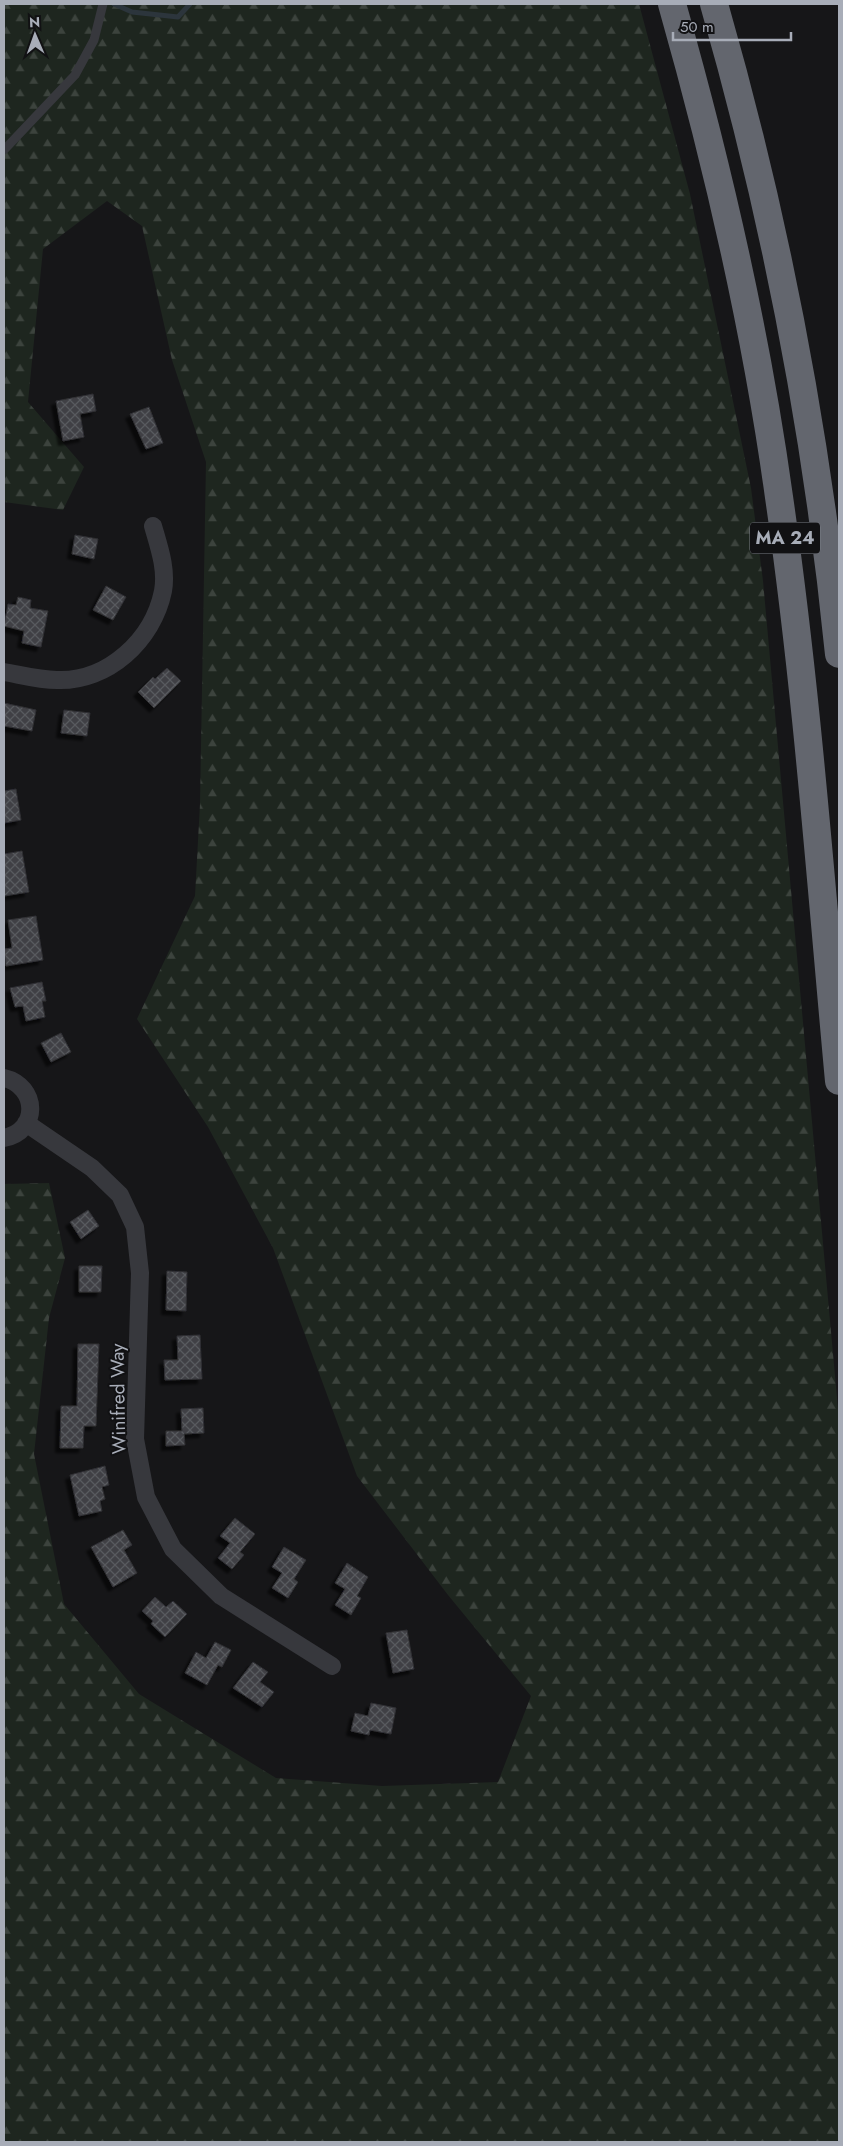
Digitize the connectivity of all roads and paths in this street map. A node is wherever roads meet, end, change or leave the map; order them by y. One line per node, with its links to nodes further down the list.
1 (103, 4): 4 (lane)
2 (672, 4): 9 (highway, MA 24)
3 (714, 4): 6 (highway, MA 24)
4 (4, 150)
5 (154, 526): 7 (street)
6 (839, 654)
7 (4, 672)
8 (4, 1078): 10 (street)
9 (839, 1081)
10 (26, 1123): 11 (street); 12 (street, Winifred Way)
11 (4, 1138)
12 (332, 1666)

